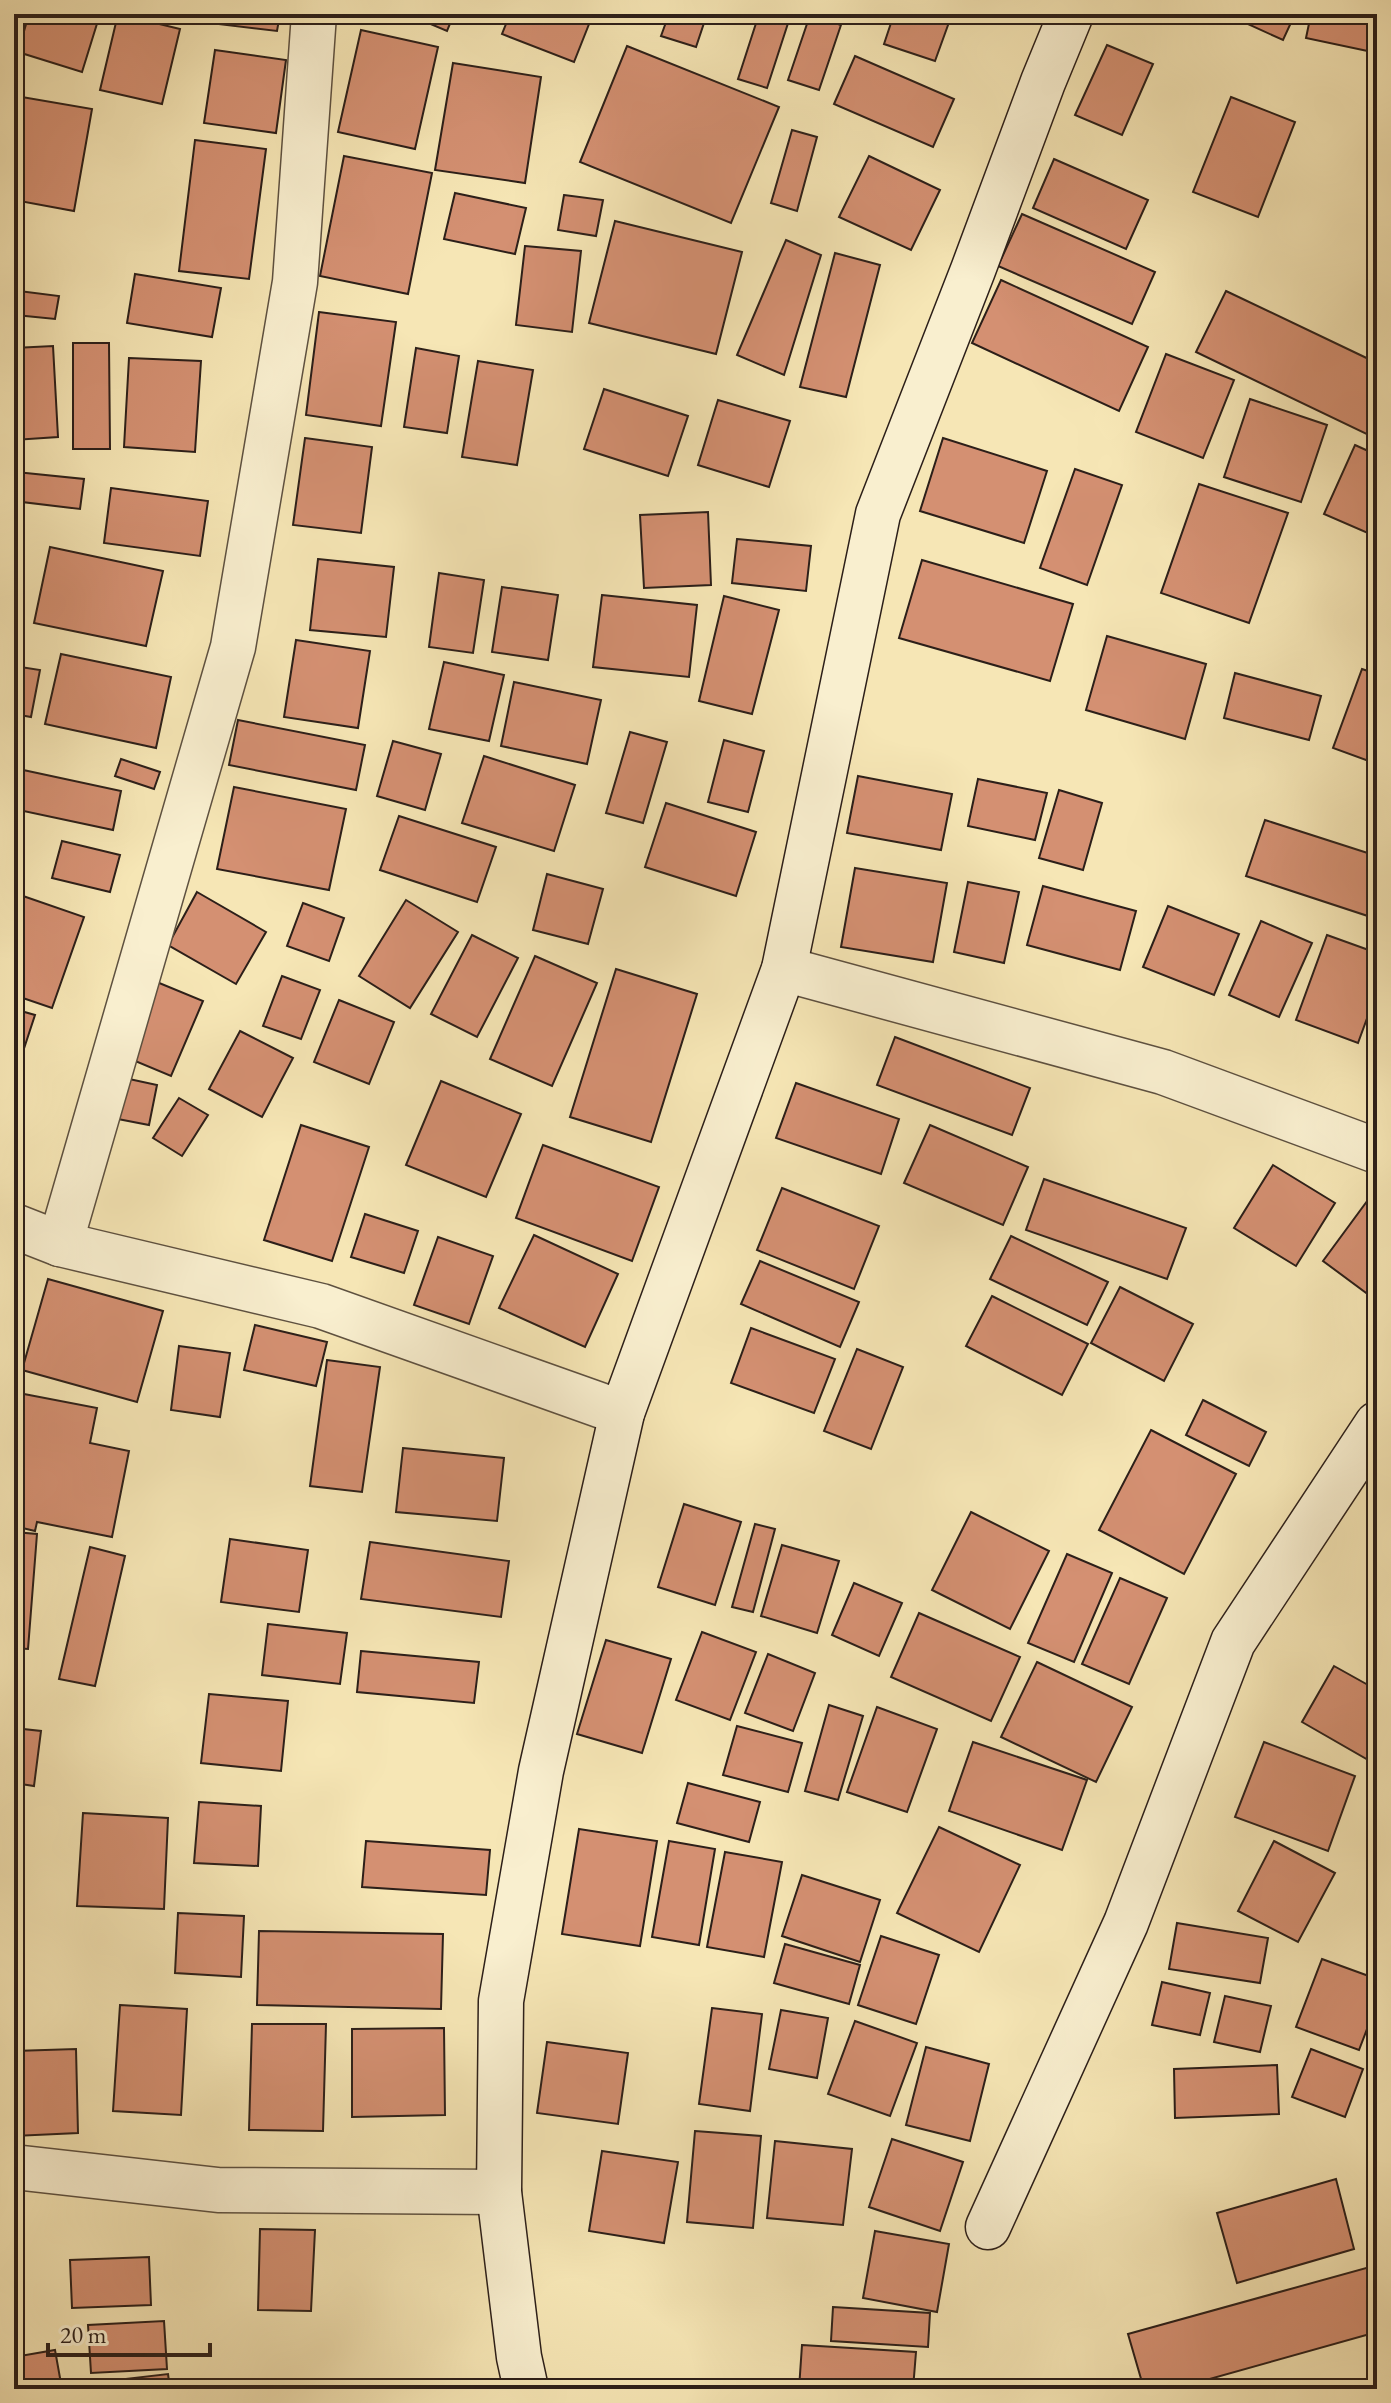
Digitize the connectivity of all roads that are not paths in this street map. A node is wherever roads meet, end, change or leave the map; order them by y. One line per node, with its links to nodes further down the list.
1 (314, 14): 6 (street)
2 (1071, 14): 3 (street)
3 (784, 969): 4 (street); 7 (street)
4 (1377, 1151)
5 (14, 1226): 6 (street)
6 (60, 1244): 7 (street)
7 (622, 1413): 10 (street)
8 (1377, 1424): 11 (street)
9 (14, 2167): 10 (street)
10 (499, 2192): 12 (street)
11 (988, 2227)
12 (526, 2389)

